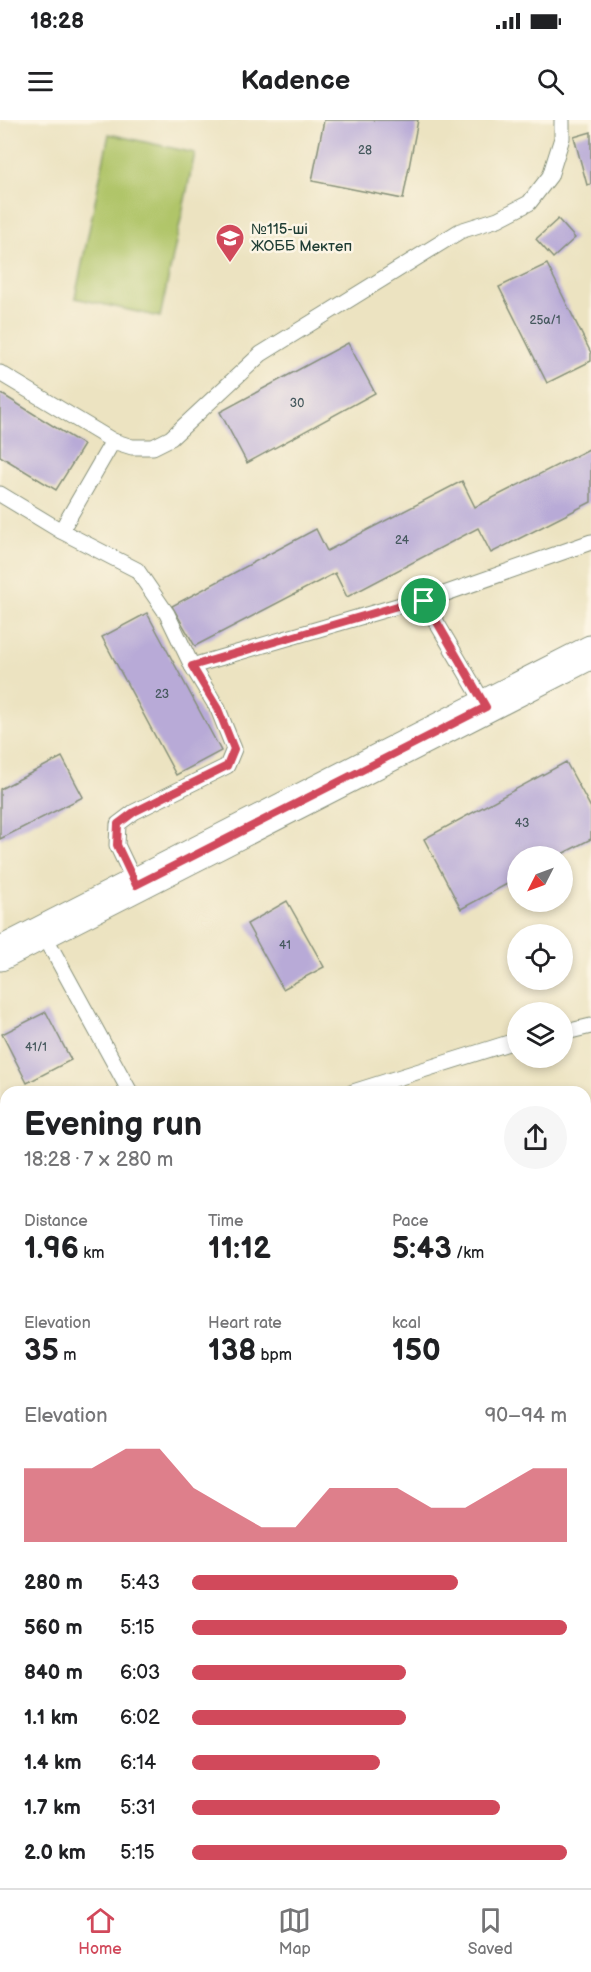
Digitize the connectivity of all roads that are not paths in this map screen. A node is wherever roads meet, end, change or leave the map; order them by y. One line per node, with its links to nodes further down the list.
1 (562, 120): 3 (lane)
2 (0, 373): 3 (lane)
3 (113, 441): 5 (lane)
4 (0, 494): 5 (lane)
5 (61, 531): 9 (lane)
6 (591, 542): 7 (lane)
7 (424, 601): 9 (lane); 10 (lane)
8 (591, 652): 10 (main road)
9 (192, 666): 11 (lane)
10 (486, 707): 11 (main road)
11 (136, 885): 12 (main road)
12 (43, 933): 13 (main road); 17 (lane)
13 (0, 954)
14 (591, 1026): 15 (lane)
15 (573, 1030)
16 (507, 1043): 18 (lane)
17 (127, 1086)
18 (372, 1086)

